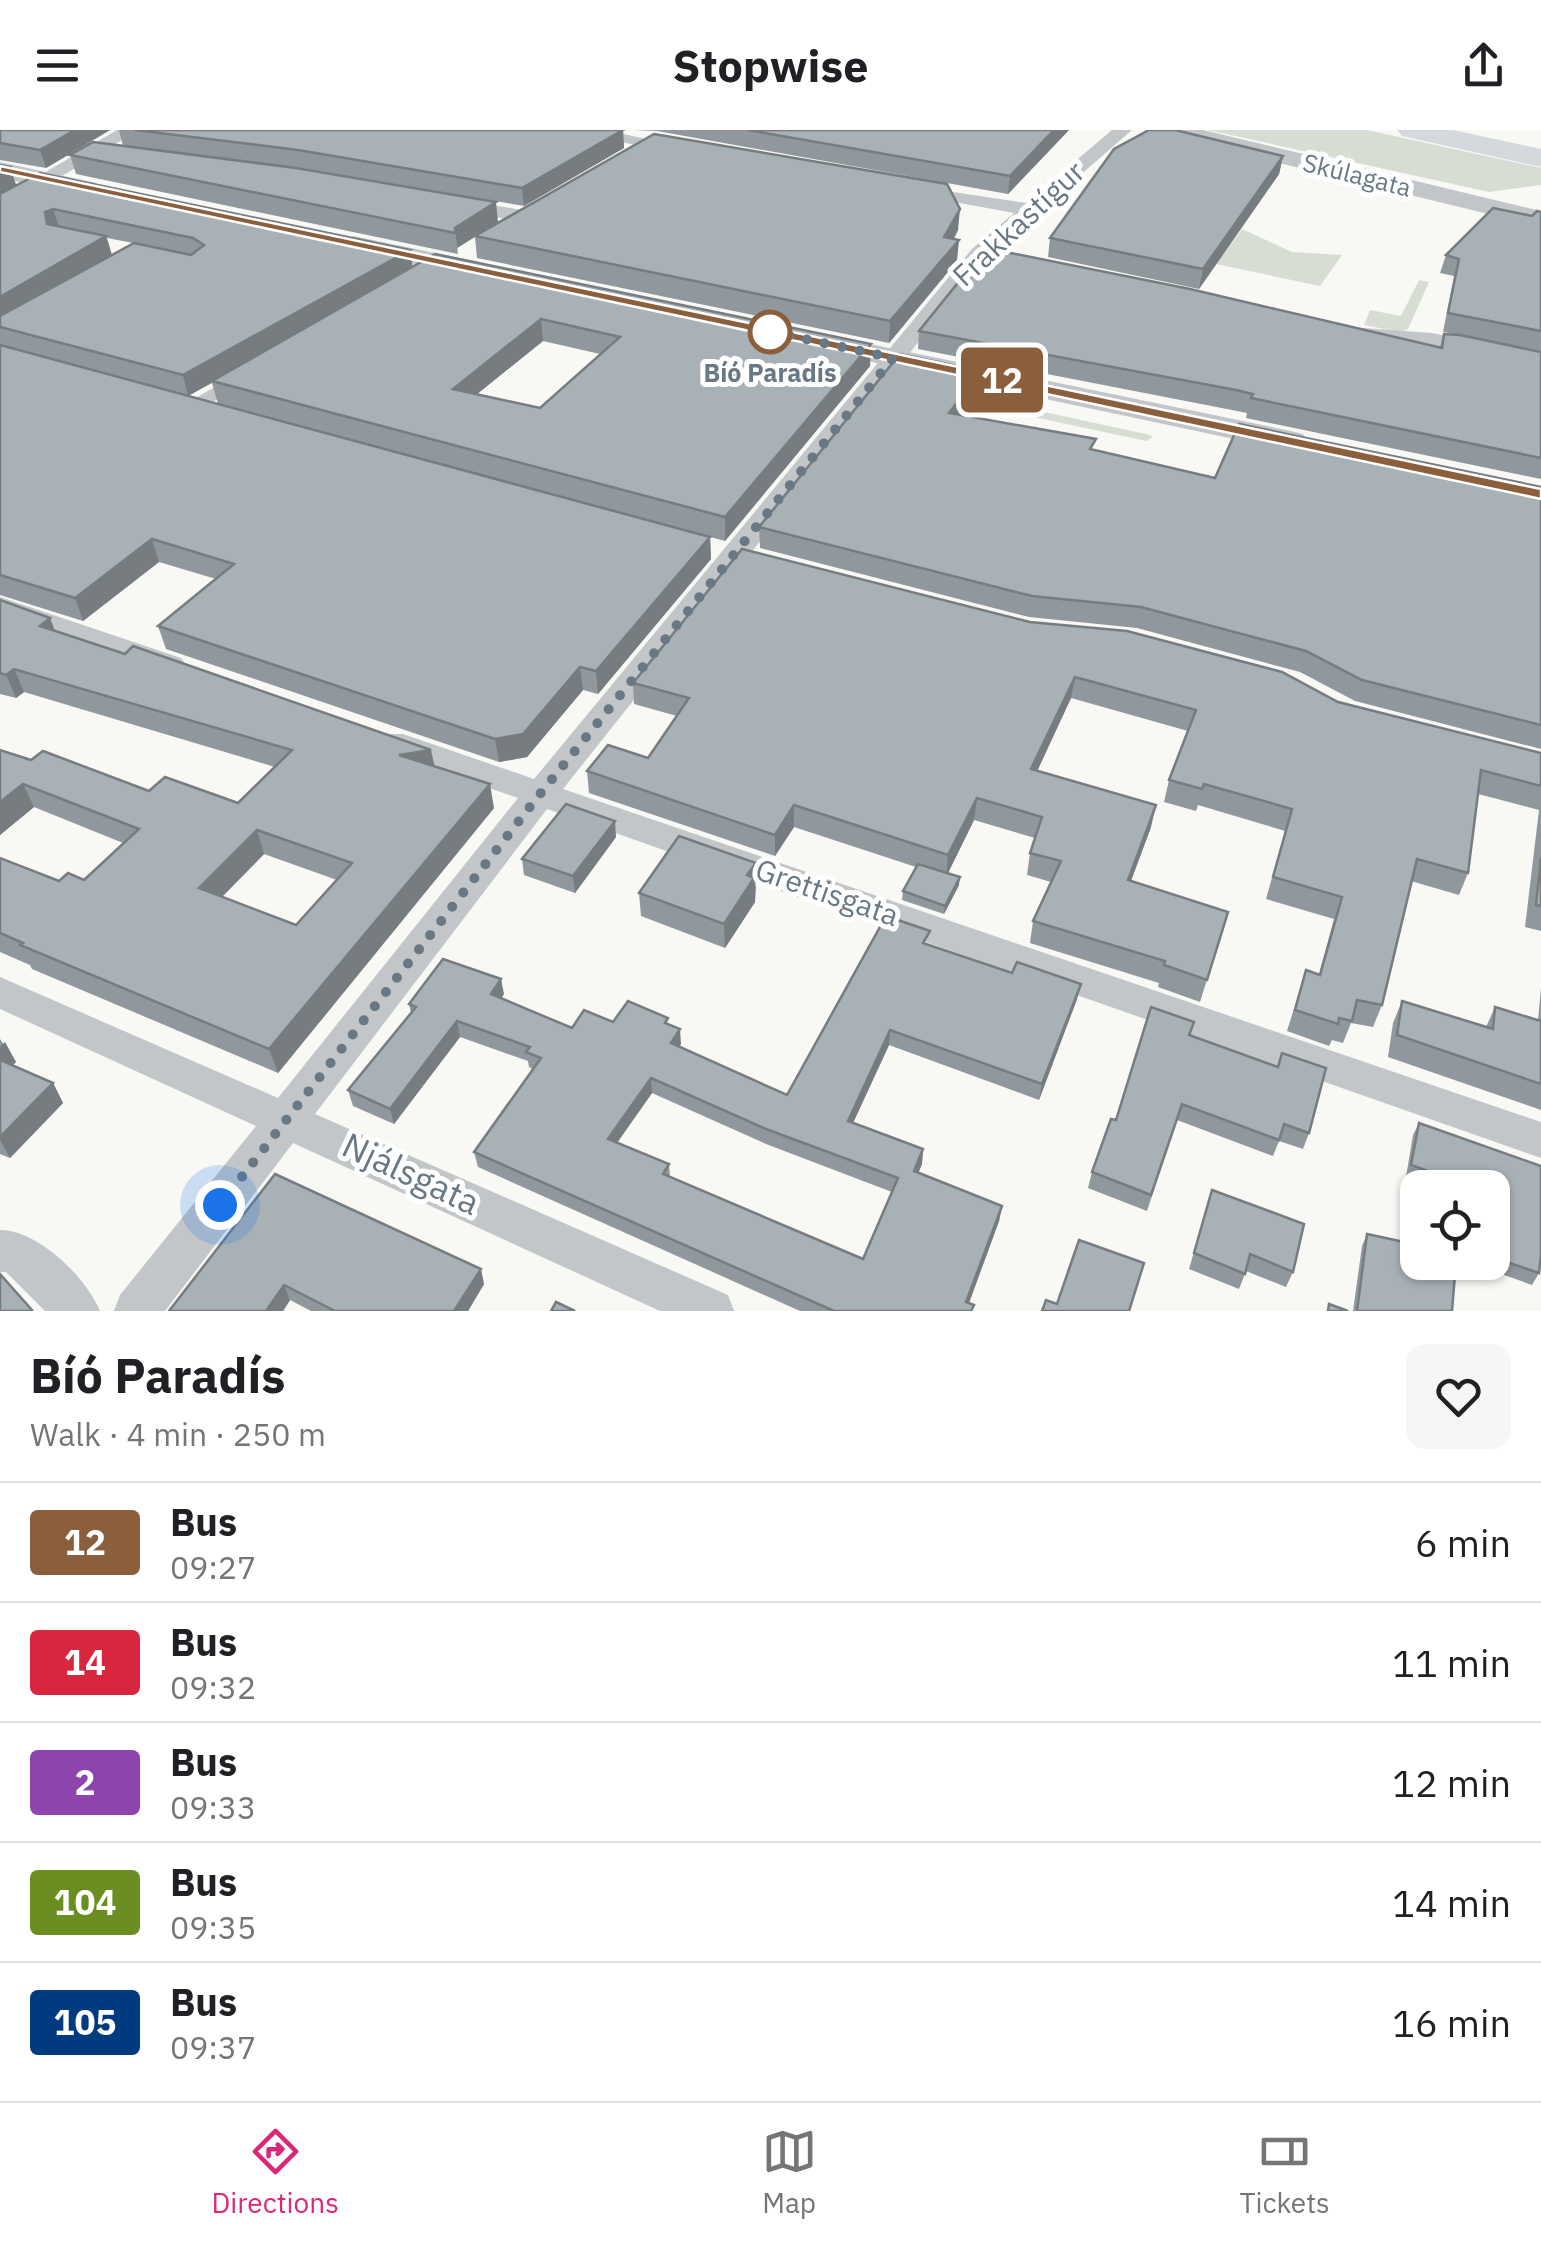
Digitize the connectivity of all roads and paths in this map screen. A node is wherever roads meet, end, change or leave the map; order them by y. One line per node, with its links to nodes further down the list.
1 (130, 130): 10 (street)
2 (574, 130): 9 (street)
3 (674, 130): 9 (street)
4 (1123, 130): 21 (street, Frakkastígur)
5 (1173, 130): 22 (street, Skúlagata)
6 (1412, 130): 13 (main road)
7 (1529, 130): 8 (main road)
8 (1541, 132)
9 (652, 144): 11 (street); 14 (street)
10 (96, 151): 12 (street); 16 (street)
11 (706, 153)
12 (126, 155)
13 (1541, 158)
14 (622, 162)
15 (0, 170): 16 (street)
16 (47, 180): 18 (street); 20 (street)
17 (894, 186): 21 (street)
18 (115, 194)
19 (438, 202): 23 (street)
20 (0, 207)
21 (1027, 209): 25 (street, Frakkastígur)
22 (1541, 219)
23 (500, 234)
24 (331, 239): 27 (street)
25 (979, 253): 26 (street); 30 (street, Frakkastígur)
26 (1012, 260)
27 (521, 279)
28 (1340, 330): 31 (street)
29 (781, 334): 30 (street)
30 (893, 358): 34 (street); 35 (street, Frakkastígur)
31 (1541, 362)
32 (257, 369): 33 (street)
33 (228, 416)
34 (1328, 449)
35 (724, 551): 36 (street); 40 (street, Frakkastígur)
36 (768, 563)
37 (0, 606): 38 (street)
38 (204, 677)
39 (354, 729): 40 (street, Grettisgata)
40 (540, 794): 42 (street, Frakkastígur); 43 (street, Grettisgata)
41 (0, 992): 42 (street, Njálsgata)
42 (290, 1118): 46 (street, Frakkastígur); 47 (street, Njálsgata)
43 (1541, 1140)
44 (0, 1251): 45 (street)
45 (78, 1311)
46 (137, 1311)
47 (711, 1311)

